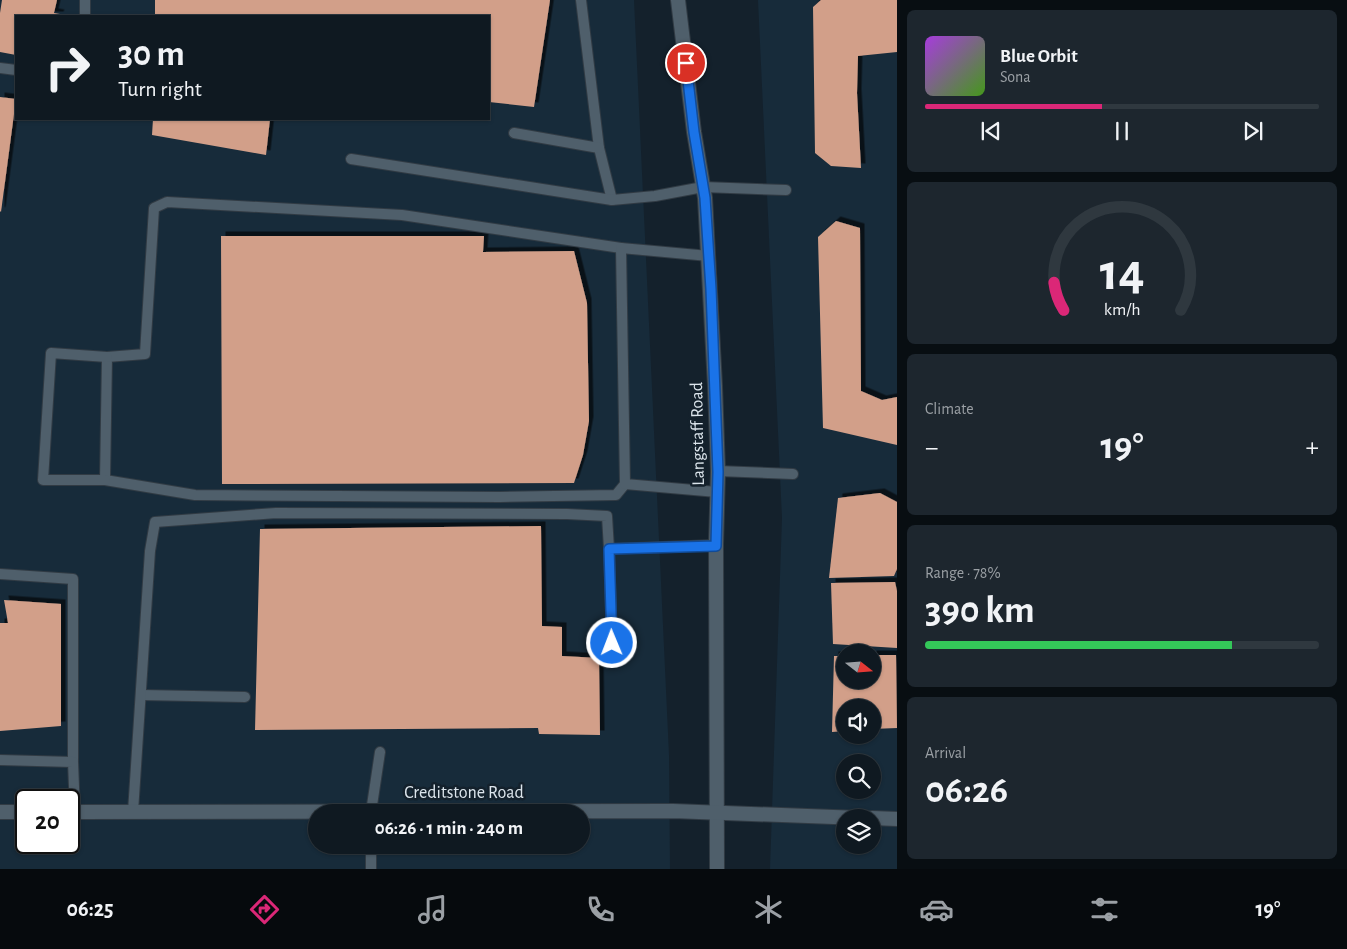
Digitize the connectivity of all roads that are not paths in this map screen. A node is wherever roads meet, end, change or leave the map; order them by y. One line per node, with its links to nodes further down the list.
1 (85, 0): 4 (lane)
2 (581, 0): 8 (lane)
3 (678, 0): 10 (street, Langstaff Road)
4 (85, 15)
5 (0, 68): 6 (lane)
6 (15, 70)
7 (514, 133): 8 (lane)
8 (599, 148): 12 (lane)
9 (351, 159): 12 (lane)
10 (703, 187): 11 (lane); 12 (lane); 14 (street, Langstaff Road)
11 (786, 190)
12 (612, 200)
13 (621, 248): 14 (lane); 15 (lane); 19 (lane)
14 (709, 256): 16 (street, Langstaff Road)
15 (107, 357): 18 (lane); 18 (lane)
16 (718, 472): 17 (lane); 20 (street, Langstaff Road)
17 (793, 474)
18 (104, 480): 19 (lane)
19 (624, 484): 20 (lane)
20 (717, 492): 21 (street, Langstaff Road)
21 (716, 546): 22 (lane); 38 (street, Langstaff Road)
22 (609, 549): 24 (lane); 25 (lane)
23 (0, 574): 29 (lane)
24 (612, 643)
25 (141, 695): 26 (lane); 36 (lane)
26 (245, 698)
27 (380, 752): 31 (lane)
28 (0, 760): 29 (lane)
29 (73, 762): 30 (lane)
30 (72, 789)
31 (372, 804)
32 (590, 811): 38 (street, Creditstone Road)
33 (0, 812): 34 (street)
34 (15, 812)
35 (80, 812): 36 (street, Creditstone Road)
36 (133, 812): 37 (street, Creditstone Road)
37 (308, 812)
38 (716, 814): 39 (street, Creditstone Road); 44 (street, Langstaff Road)
39 (836, 817)
40 (881, 819): 41 (street)
41 (897, 820)
42 (371, 854): 43 (lane)
43 (371, 869)
44 (717, 869)

